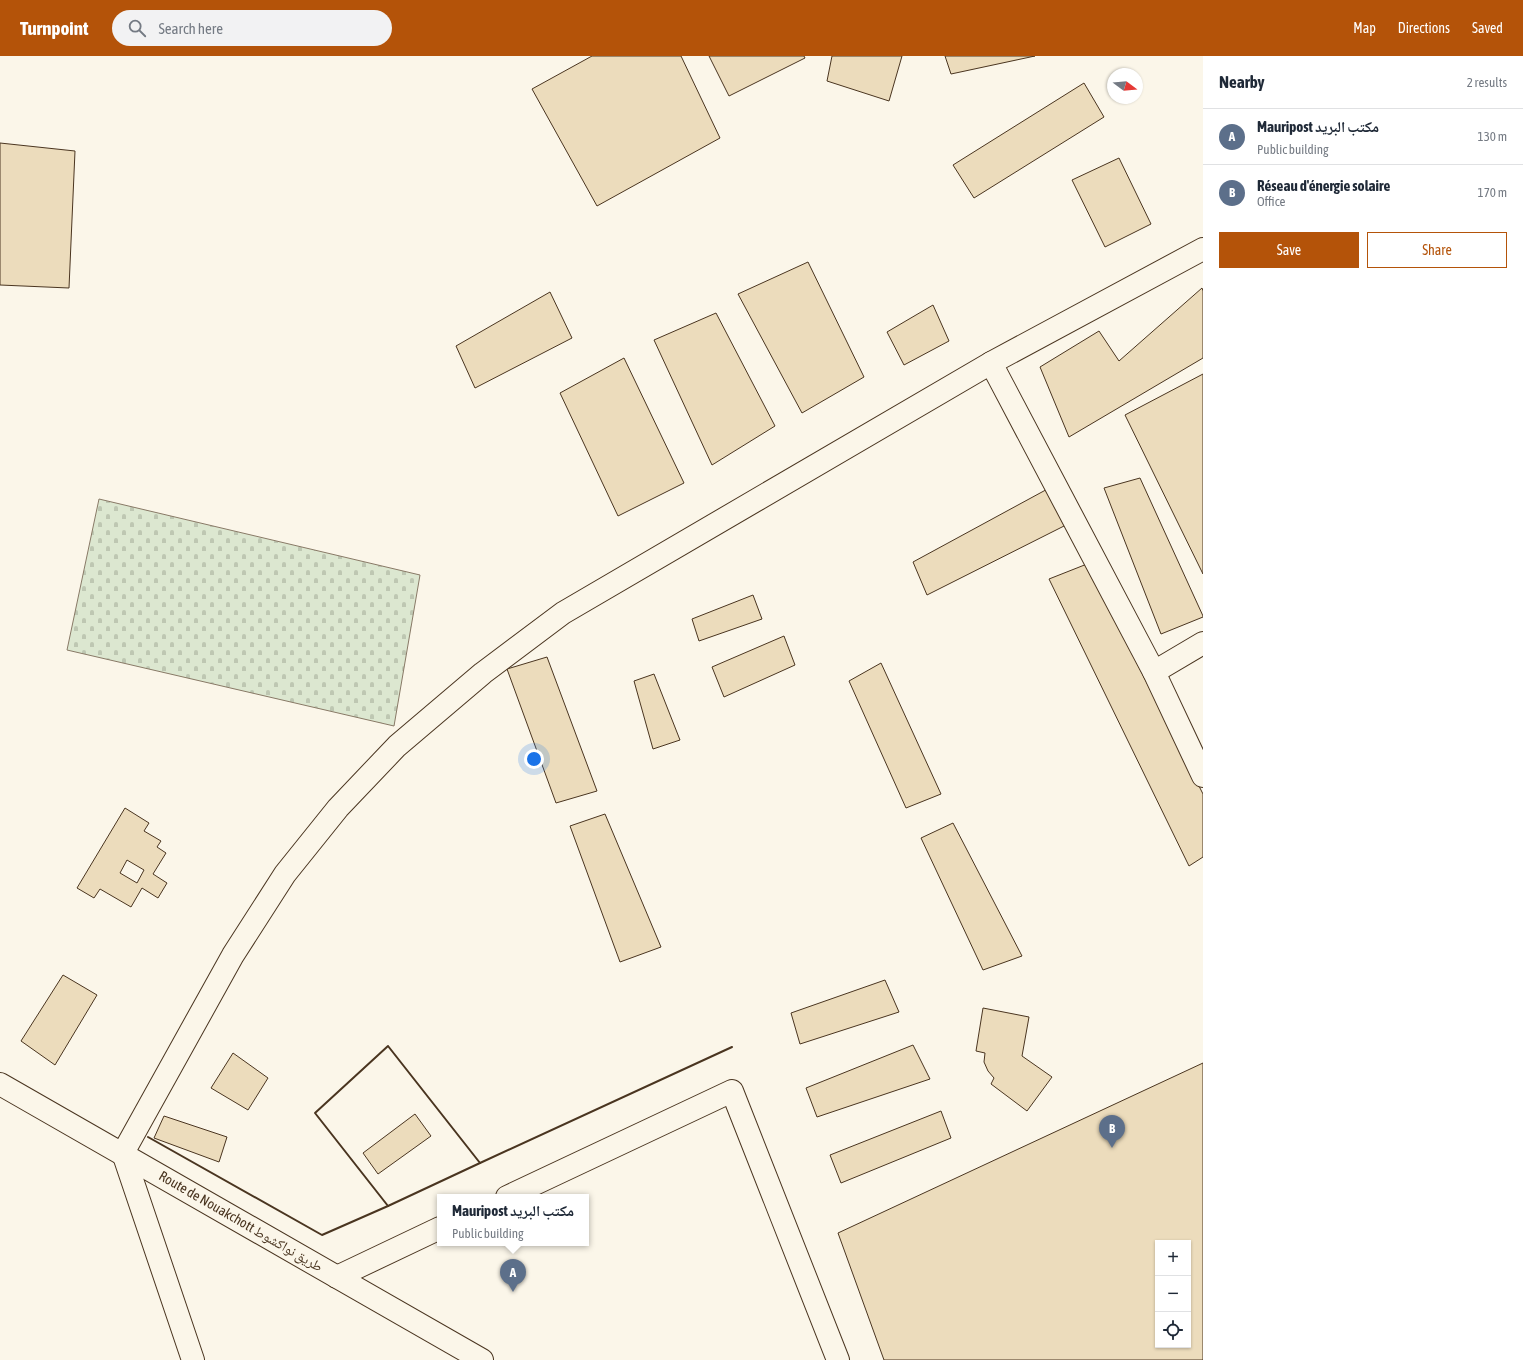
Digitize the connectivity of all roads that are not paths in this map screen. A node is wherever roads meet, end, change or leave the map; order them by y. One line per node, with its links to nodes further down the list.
1 (1203, 250): 2 (main road)
2 (991, 363): 4 (main road); 7 (main road)
3 (1203, 643): 4 (main road)
4 (1154, 672): 5 (main road)
5 (1203, 776)
6 (0, 1084): 7 (main road, Route de Nouakchott طريق نواكشوط)
7 (123, 1153): 10 (main road, Route de Nouakchott طريق نواكشوط); 11 (main road)
8 (513, 1194): 13 (main road)
9 (437, 1229): 10 (main road)
10 (337, 1277): 12 (main road, Route de Nouakchott طريق نواكشوط)
11 (193, 1360)
12 (482, 1360)
13 (838, 1360)

